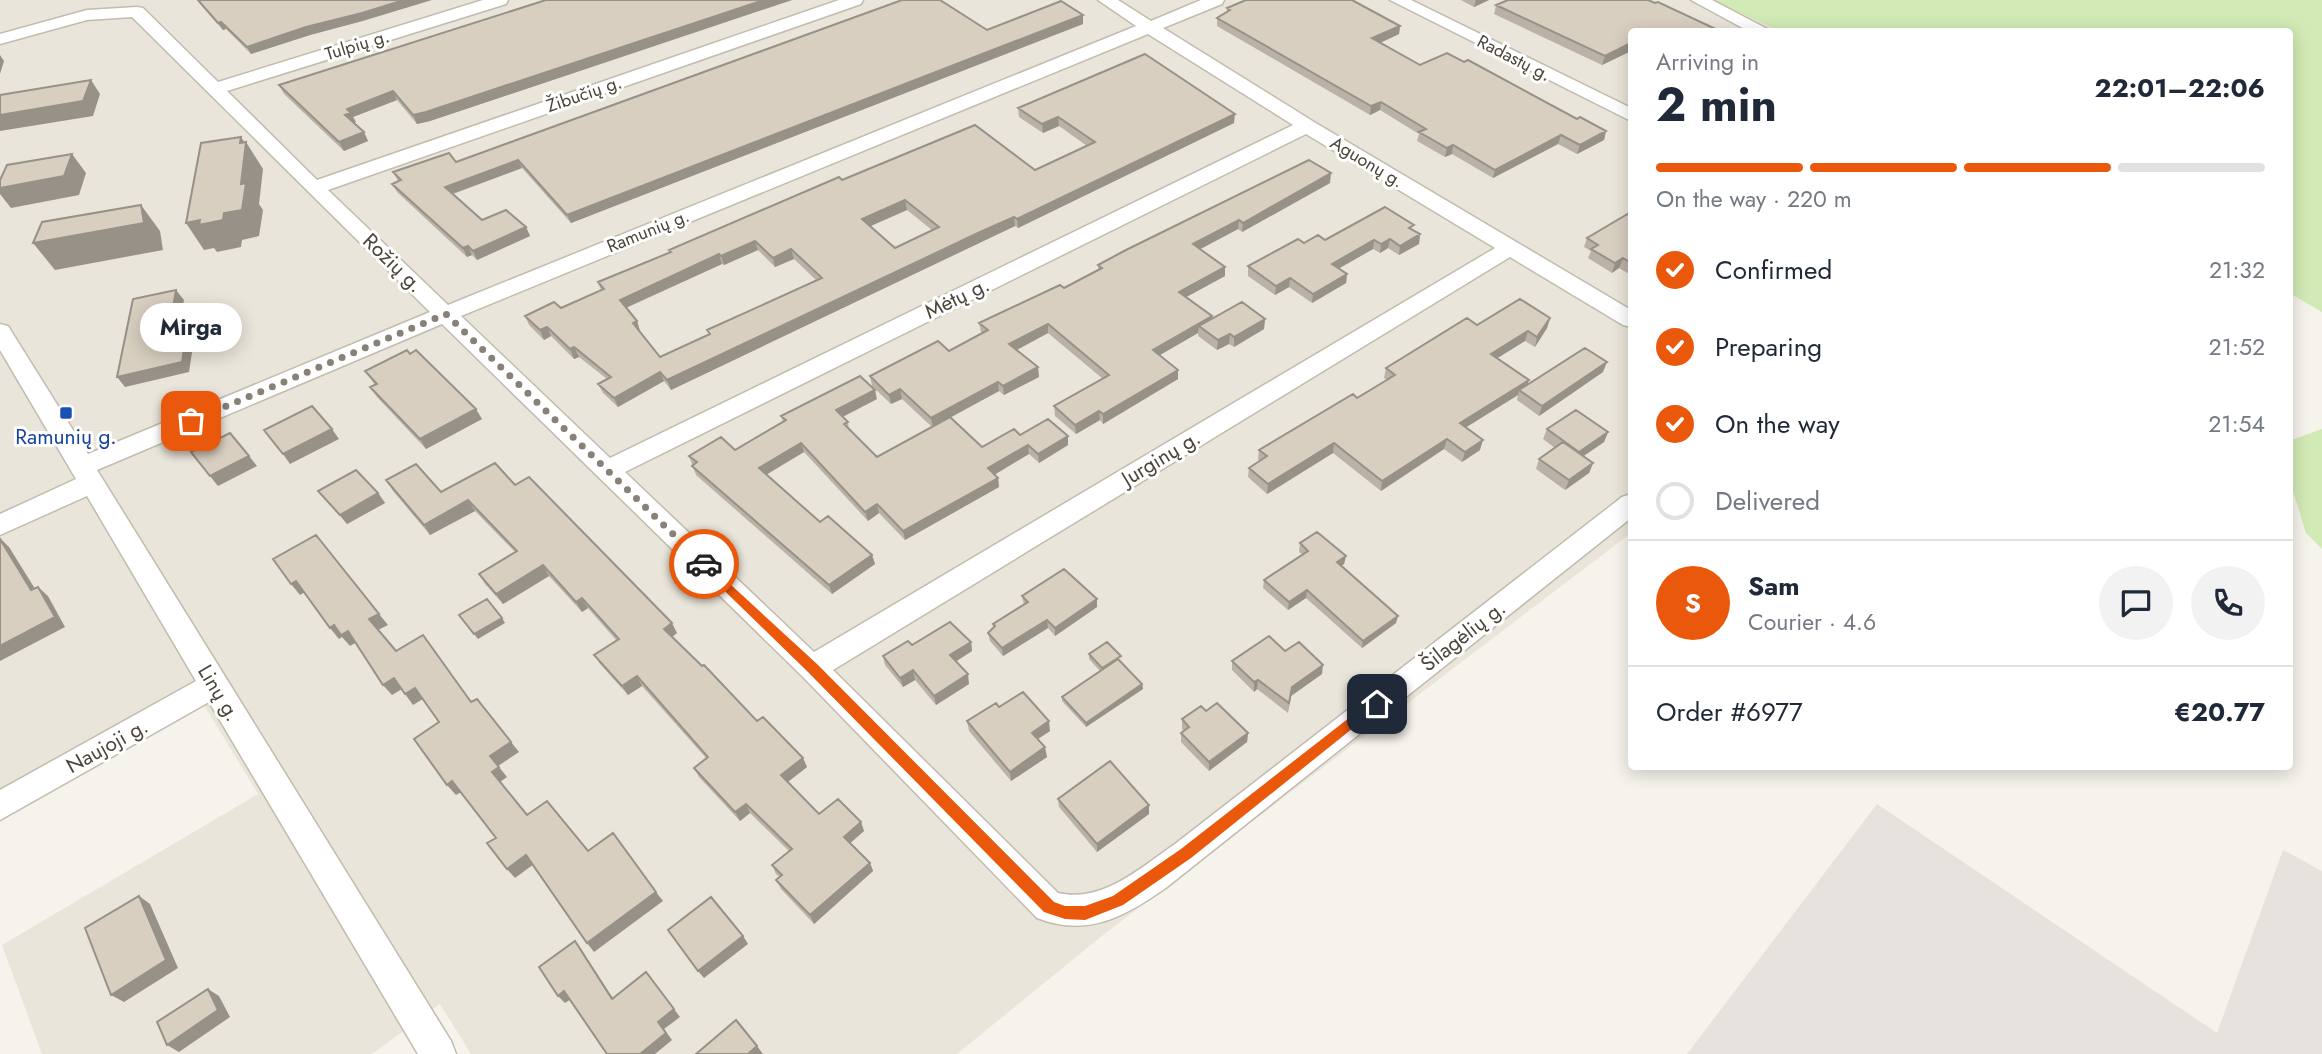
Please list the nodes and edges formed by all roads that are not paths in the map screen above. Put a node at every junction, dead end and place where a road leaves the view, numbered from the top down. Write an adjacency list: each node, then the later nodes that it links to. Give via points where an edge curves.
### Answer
1 (500, 0): 11 (street, Tulpių g.)
2 (855, 0): 14 (street, Žibučių g.)
3 (1106, 0): 8 (street, Aguonų g.)
4 (1216, 0): 8 (street, Ramunių g.)
5 (1398, 0): 12 (street, Radastų g.)
6 (1699, 0): 9 (street)
7 (132, 5): 10 (street, Rožių g.); 11 (street, Rožių g.)
8 (1150, 26): 13 (street, Aguonų g.); 16 (street, Ramunių g.)
9 (1757, 28)
10 (0, 38)
11 (214, 89): 14 (street, Rožių g.)
12 (1628, 114)
13 (1307, 126): 15 (street, Aguonų g.); 19 (street, Mėtų g.)
14 (314, 188): 16 (street, Rožių g.)
15 (1509, 248): 17 (street, Aguonų g.); 23 (street, Jurginų g.)
16 (446, 314): 19 (street, Rožių g.); 20 (street, Ramunių g.)
17 (1628, 318)
18 (0, 331): 20 (street, Linų g.)
19 (607, 470): 23 (street, Rožių g.)
20 (86, 475): 22 (street, Ramunių g.); 24 (street, Linų g.)
21 (1628, 506): 26 (street, Šilagėlių g., via 1186,854 1107,905 1085,913)
22 (0, 525)
23 (812, 668): 26 (street, Rožių g.)
24 (214, 685): 25 (street, Naujoji g.); 27 (street, Linų g.)
25 (0, 806)
26 (1049, 907)
27 (438, 1054)

